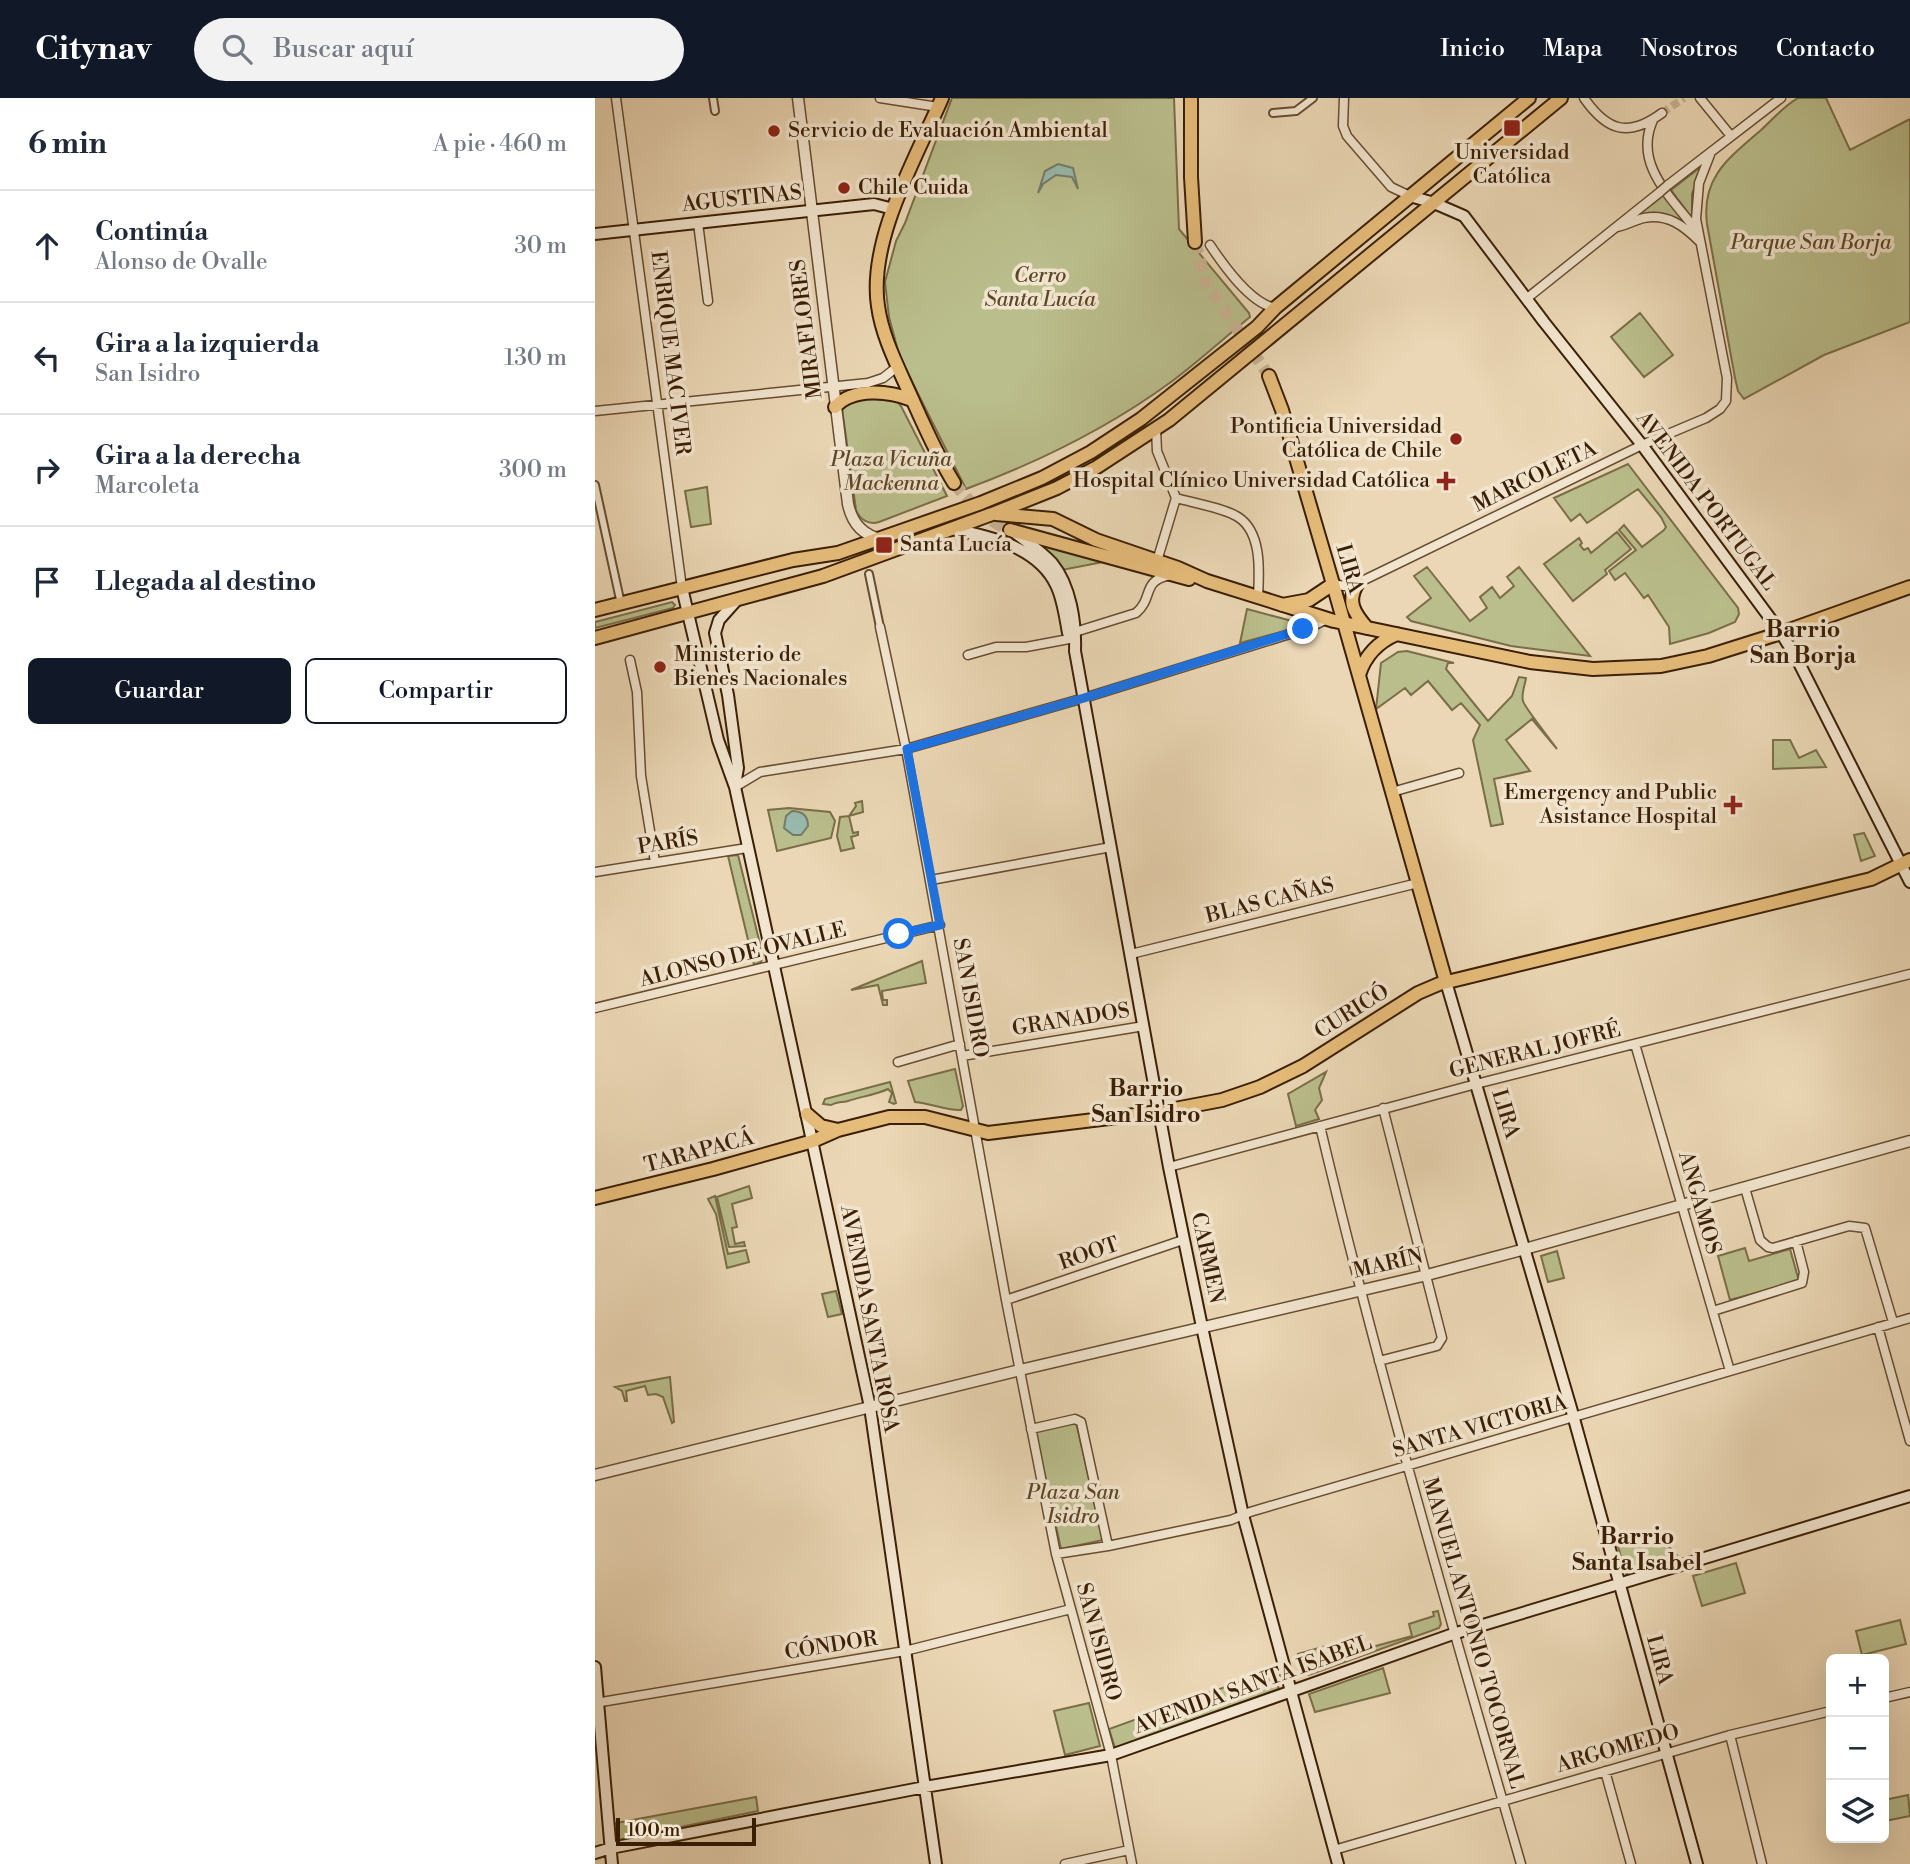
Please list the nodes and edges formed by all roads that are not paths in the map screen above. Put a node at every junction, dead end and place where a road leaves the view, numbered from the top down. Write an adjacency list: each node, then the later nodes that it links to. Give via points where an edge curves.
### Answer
1 (616, 98): 26 (street, ENRIQUE MAC IVER)
2 (713, 98): 14 (street)
3 (798, 98): 23 (street, MIRAFLORES)
4 (880, 98): 13 (street)
5 (1191, 98): 29 (main road)
6 (1313, 98): 15 (street, via 1296,111)
7 (1343, 98): 20 (street, via 1342,123 1347,136 1391,187)
8 (1529, 98): 20 (main road)
9 (1561, 98): 21 (main road)
10 (1584, 98): 17 (street, via 1613,126 1634,128)
11 (1700, 98): 18 (street)
12 (1781, 98): 18 (street)
13 (940, 102): 22 (main road)
14 (715, 111)
15 (1273, 113)
16 (1662, 113): 17 (street)
17 (1653, 120): 28 (street, via 1646,144 1650,168)
18 (1731, 136): 19 (street)
19 (1711, 152): 25 (street, bridge); 28 (street, via 1697,193)
20 (1410, 196): 21 (main road, AVENIDA PORTUGAL); 33 (main road)
21 (1434, 203): 31 (main road, AVENIDA PORTUGAL, via 1464,216); 41 (main road)
22 (893, 209): 23 (main road, AGUSTINAS, via 874,204); 34 (main road, via 876,291 882,326)
23 (812, 211): 24 (main road, AGUSTINAS); 36 (street, MIRAFLORES)
24 (698, 223): 26 (main road, AGUSTINAS); 32 (street)
25 (1614, 228): 28 (street, via 1660,217); 31 (street)
26 (634, 229): 27 (main road, AGUSTINAS); 38 (street, ENRIQUE MAC IVER)
27 (595, 234)
28 (1699, 237): 42 (street, MARCOLETA, via 1728,394 1720,409 1706,418)
29 (1195, 242)
30 (1210, 245): 33 (street, via 1255,299)
31 (1527, 299): 42 (main road, AVENIDA PORTUGAL)
32 (708, 301)
33 (1275, 308): 49 (main road, via 1163,404 1091,453 1012,490)
34 (898, 367): 36 (street, via 876,381); 37 (main road)
35 (1269, 376): 55 (main road, LIRA)
36 (832, 386): 38 (street); 39 (street, MIRAFLORES)
37 (912, 400): 39 (main road, via 887,393 856,395); 43 (main road)
38 (656, 404): 40 (street); 57 (street, ENRIQUE MAC IVER)
39 (835, 407): 49 (street, MIRAFLORES, via 850,512 862,532)
40 (595, 411)
41 (1156, 429): 45 (street, via 1157,451); 46 (main road, via 1077,478)
42 (1642, 445): 54 (street, MARCOLETA); 68 (main road, AVENIDA PORTUGAL)
43 (954, 483)
44 (595, 485): 60 (street)
45 (1176, 498): 50 (street); 58 (street, via 1229,513 1247,524 1258,558)
46 (992, 514): 47 (main road); 50 (main road, via 1053,519)
47 (952, 529): 59 (main road, via 823,576); 69 (main road, CARMEN, via 999,541 1041,565 1058,588)
48 (1011, 530): 52 (main road); 69 (main road, CARMEN, via 1058,571 1068,593)
49 (881, 539): 57 (main road)
50 (1157, 561): 53 (main road)
51 (869, 574): 66 (street, SAN ISIDRO)
52 (1172, 575): 53 (main road); 69 (street, via 1151,584 1136,613)
53 (1207, 581): 58 (main road)
54 (1358, 583): 55 (street, MARCOLETA); 67 (main road, via 1352,606)
55 (1333, 584): 61 (main road, via 1309,600); 65 (main road, LIRA)
56 (1910, 587): 68 (main road)
57 (682, 588): 60 (main road); 63 (main road, ENRIQUE MAC IVER)
58 (1258, 598): 61 (main road)
59 (736, 601): 63 (main road); 78 (main road, AVENIDA SANTA ROSA, via 719,620 715,633 729,695)
60 (621, 604): 62 (main road)
61 (1279, 605): 64 (main road)
62 (595, 610)
63 (688, 613): 71 (main road); 78 (main road, AVENIDA SANTA ROSA)
64 (1327, 619): 65 (main road); 75 (street)
65 (1344, 623): 67 (main road); 74 (main road, LIRA)
66 (880, 627): 76 (street, SAN ISIDRO)
67 (1367, 628): 70 (main road)
68 (1781, 633): 70 (main road, via 1708,656 1617,670 1539,663); 83 (main road, AVENIDA PORTUGAL)
69 (1072, 635): 72 (street); 75 (main road, CARMEN)
70 (1397, 635): 74 (main road, via 1370,653)
71 (595, 638)
72 (968, 655)
73 (630, 660): 82 (street)
74 (1359, 676): 79 (main road, LIRA)
75 (1084, 698): 76 (street); 80 (main road, CARMEN)
76 (907, 749): 78 (street, via 760,772); 85 (street, SAN ISIDRO)
77 (1459, 773): 79 (street)
78 (735, 787): 81 (main road, AVENIDA SANTA ROSA)
79 (1392, 792): 87 (main road, LIRA)
80 (1111, 847): 85 (street); 89 (main road, CARMEN)
81 (747, 848): 82 (street, PARÍS); 90 (main road, AVENIDA SANTA ROSA)
82 (655, 862): 84 (street, PARÍS)
83 (1906, 862): 86 (main road, AVENIDA PORTUGAL); 92 (main road, CURICÓ, via 1867,880)
84 (595, 872)
85 (931, 880): 88 (street, SAN ISIDRO)
86 (1910, 882)
87 (1417, 883): 89 (street, BLAS CAÑAS); 92 (main road, LIRA)
88 (940, 925): 90 (street, ALONSO DE OVALLE); 95 (street, SAN ISIDRO)
89 (1131, 954): 94 (main road, CARMEN)
90 (773, 966): 93 (street, ALONSO DE OVALLE); 102 (main road, AVENIDA SANTA ROSA)
91 (1910, 974): 96 (street, GENERAL JOFRÉ)
92 (1446, 982): 99 (main road, LIRA); 101 (main road, CURICÓ, via 1418,993 1277,1079 1222,1100)
93 (595, 1008)
94 (1144, 1026): 97 (street, GRANADOS); 101 (main road, CARMEN)
95 (960, 1044): 97 (street, SAN ISIDRO); 98 (street)
96 (1635, 1044): 99 (street, GENERAL JOFRÉ); 113 (street, ANGAMOS)
97 (962, 1056): 103 (street, SAN ISIDRO)
98 (898, 1062)
99 (1476, 1084): 100 (street, GENERAL JOFRÉ); 116 (main road, LIRA)
100 (1384, 1108): 104 (street, GENERAL JOFRÉ); 117 (street)
101 (1159, 1112): 107 (main road, CURICÓ); 110 (main road, CARMEN)
102 (807, 1114): 106 (main road, via 821,1126); 108 (main road, AVENIDA SANTA ROSA)
103 (972, 1115): 105 (main road); 107 (street, SAN ISIDRO)
104 (1320, 1126): 110 (street, GENERAL JOFRÉ); 118 (street, MANUEL ANTONIO TOCORNAL)
105 (959, 1127): 106 (main road, CURICÓ, via 901,1115); 107 (main road, CURICÓ)
106 (838, 1130): 108 (main road, CURICÓ)
107 (975, 1131): 119 (street, SAN ISIDRO)
108 (813, 1141): 112 (main road, TARAPACÁ); 128 (main road, AVENIDA SANTA ROSA)
109 (1910, 1141): 111 (street, MARÍN)
110 (1169, 1167): 114 (main road, CARMEN)
111 (1745, 1188): 113 (street, MARÍN); 115 (street, via 1763,1245 1773,1248)
112 (595, 1198)
113 (1682, 1205): 116 (street, MARÍN); 120 (street, ANGAMOS)
114 (1183, 1240): 119 (street, ROOT); 123 (main road, CARMEN)
115 (1796, 1241): 120 (street, via 1804,1272 1802,1283); 122 (street, via 1849,1226 1865,1228)
116 (1525, 1250): 117 (street, MARÍN); 129 (main road, LIRA)
117 (1427, 1275): 118 (street, MARÍN); 125 (street, via 1440,1343)
118 (1360, 1290): 123 (street, MARÍN); 125 (street, MANUEL ANTONIO TOCORNAL)
119 (1006, 1300): 126 (street, SAN ISIDRO)
120 (1713, 1311): 127 (street, ANGAMOS)
121 (1910, 1318): 122 (street, SANTA VICTORIA)
122 (1893, 1322): 124 (street, SANTA VICTORIA)
123 (1202, 1327): 126 (street, MARÍN); 135 (main road, CARMEN)
124 (1878, 1327): 127 (street, SANTA VICTORIA); 131 (street)
125 (1379, 1361): 132 (street, MANUEL ANTONIO TOCORNAL)
126 (1020, 1370): 128 (street, MARÍN); 130 (street, SAN ISIDRO)
127 (1730, 1371): 129 (street, SANTA VICTORIA)
128 (870, 1407): 133 (street, MARÍN); 141 (main road, AVENIDA SANTA ROSA)
129 (1573, 1418): 132 (street, SANTA VICTORIA); 138 (main road, LIRA)
130 (1031, 1429): 136 (street, via 1075,1419 1081,1422); 137 (street, SAN ISIDRO)
131 (1910, 1441)
132 (1408, 1466): 135 (street, SANTA VICTORIA); 140 (street, MANUEL ANTONIO TOCORNAL)
133 (595, 1475)
134 (1910, 1496): 138 (main road, AVENIDA SANTA ISABEL)
135 (1243, 1515): 136 (street, SANTA VICTORIA); 143 (main road, CARMEN)
136 (1108, 1546): 137 (street, SANTA VICTORIA)
137 (1056, 1554): 139 (street, SAN ISIDRO)
138 (1619, 1585): 140 (main road, AVENIDA SANTA ISABEL); 149 (main road, LIRA)
139 (1070, 1609): 141 (street, CÓNDOR); 150 (street, SAN ISIDRO)
140 (1453, 1634): 143 (main road, AVENIDA SANTA ISABEL); 153 (street, MANUEL ANTONIO TOCORNAL)
141 (905, 1651): 146 (street, CÓNDOR); 152 (main road, AVENIDA SANTA ROSA)
142 (595, 1667): 146 (main road)
143 (1293, 1692): 150 (main road, AVENIDA SANTA ISABEL); 156 (main road, CARMEN)
144 (1910, 1692): 145 (street)
145 (1889, 1697)
146 (596, 1703): 154 (main road)
147 (1826, 1712): 148 (street, ARGOMEDO)
148 (1730, 1735): 149 (street, ARGOMEDO); 166 (street)
149 (1665, 1754): 151 (street, ARGOMEDO); 165 (main road, LIRA)
150 (1111, 1755): 152 (main road, AVENIDA SANTA ISABEL); 155 (street, SAN ISIDRO)
151 (1605, 1771): 153 (street, ARGOMEDO); 164 (street)
152 (925, 1787): 154 (main road, AVENIDA SANTA ISABEL); 159 (main road, AVENIDA SANTA ROSA)
153 (1502, 1801): 156 (street, ARGOMEDO); 163 (street, MANUEL ANTONIO TOCORNAL)
154 (611, 1848): 157 (main road, AVENIDA SANTA ISABEL); 158 (main road)
155 (1129, 1850): 160 (street); 161 (street, SAN ISIDRO)
156 (1334, 1850): 162 (main road, CARMEN)
157 (595, 1853)
158 (613, 1864)
159 (936, 1864)
160 (1065, 1864)
161 (1132, 1864)
162 (1338, 1864)
163 (1521, 1864)
164 (1632, 1864)
165 (1697, 1864)
166 (1762, 1864)

